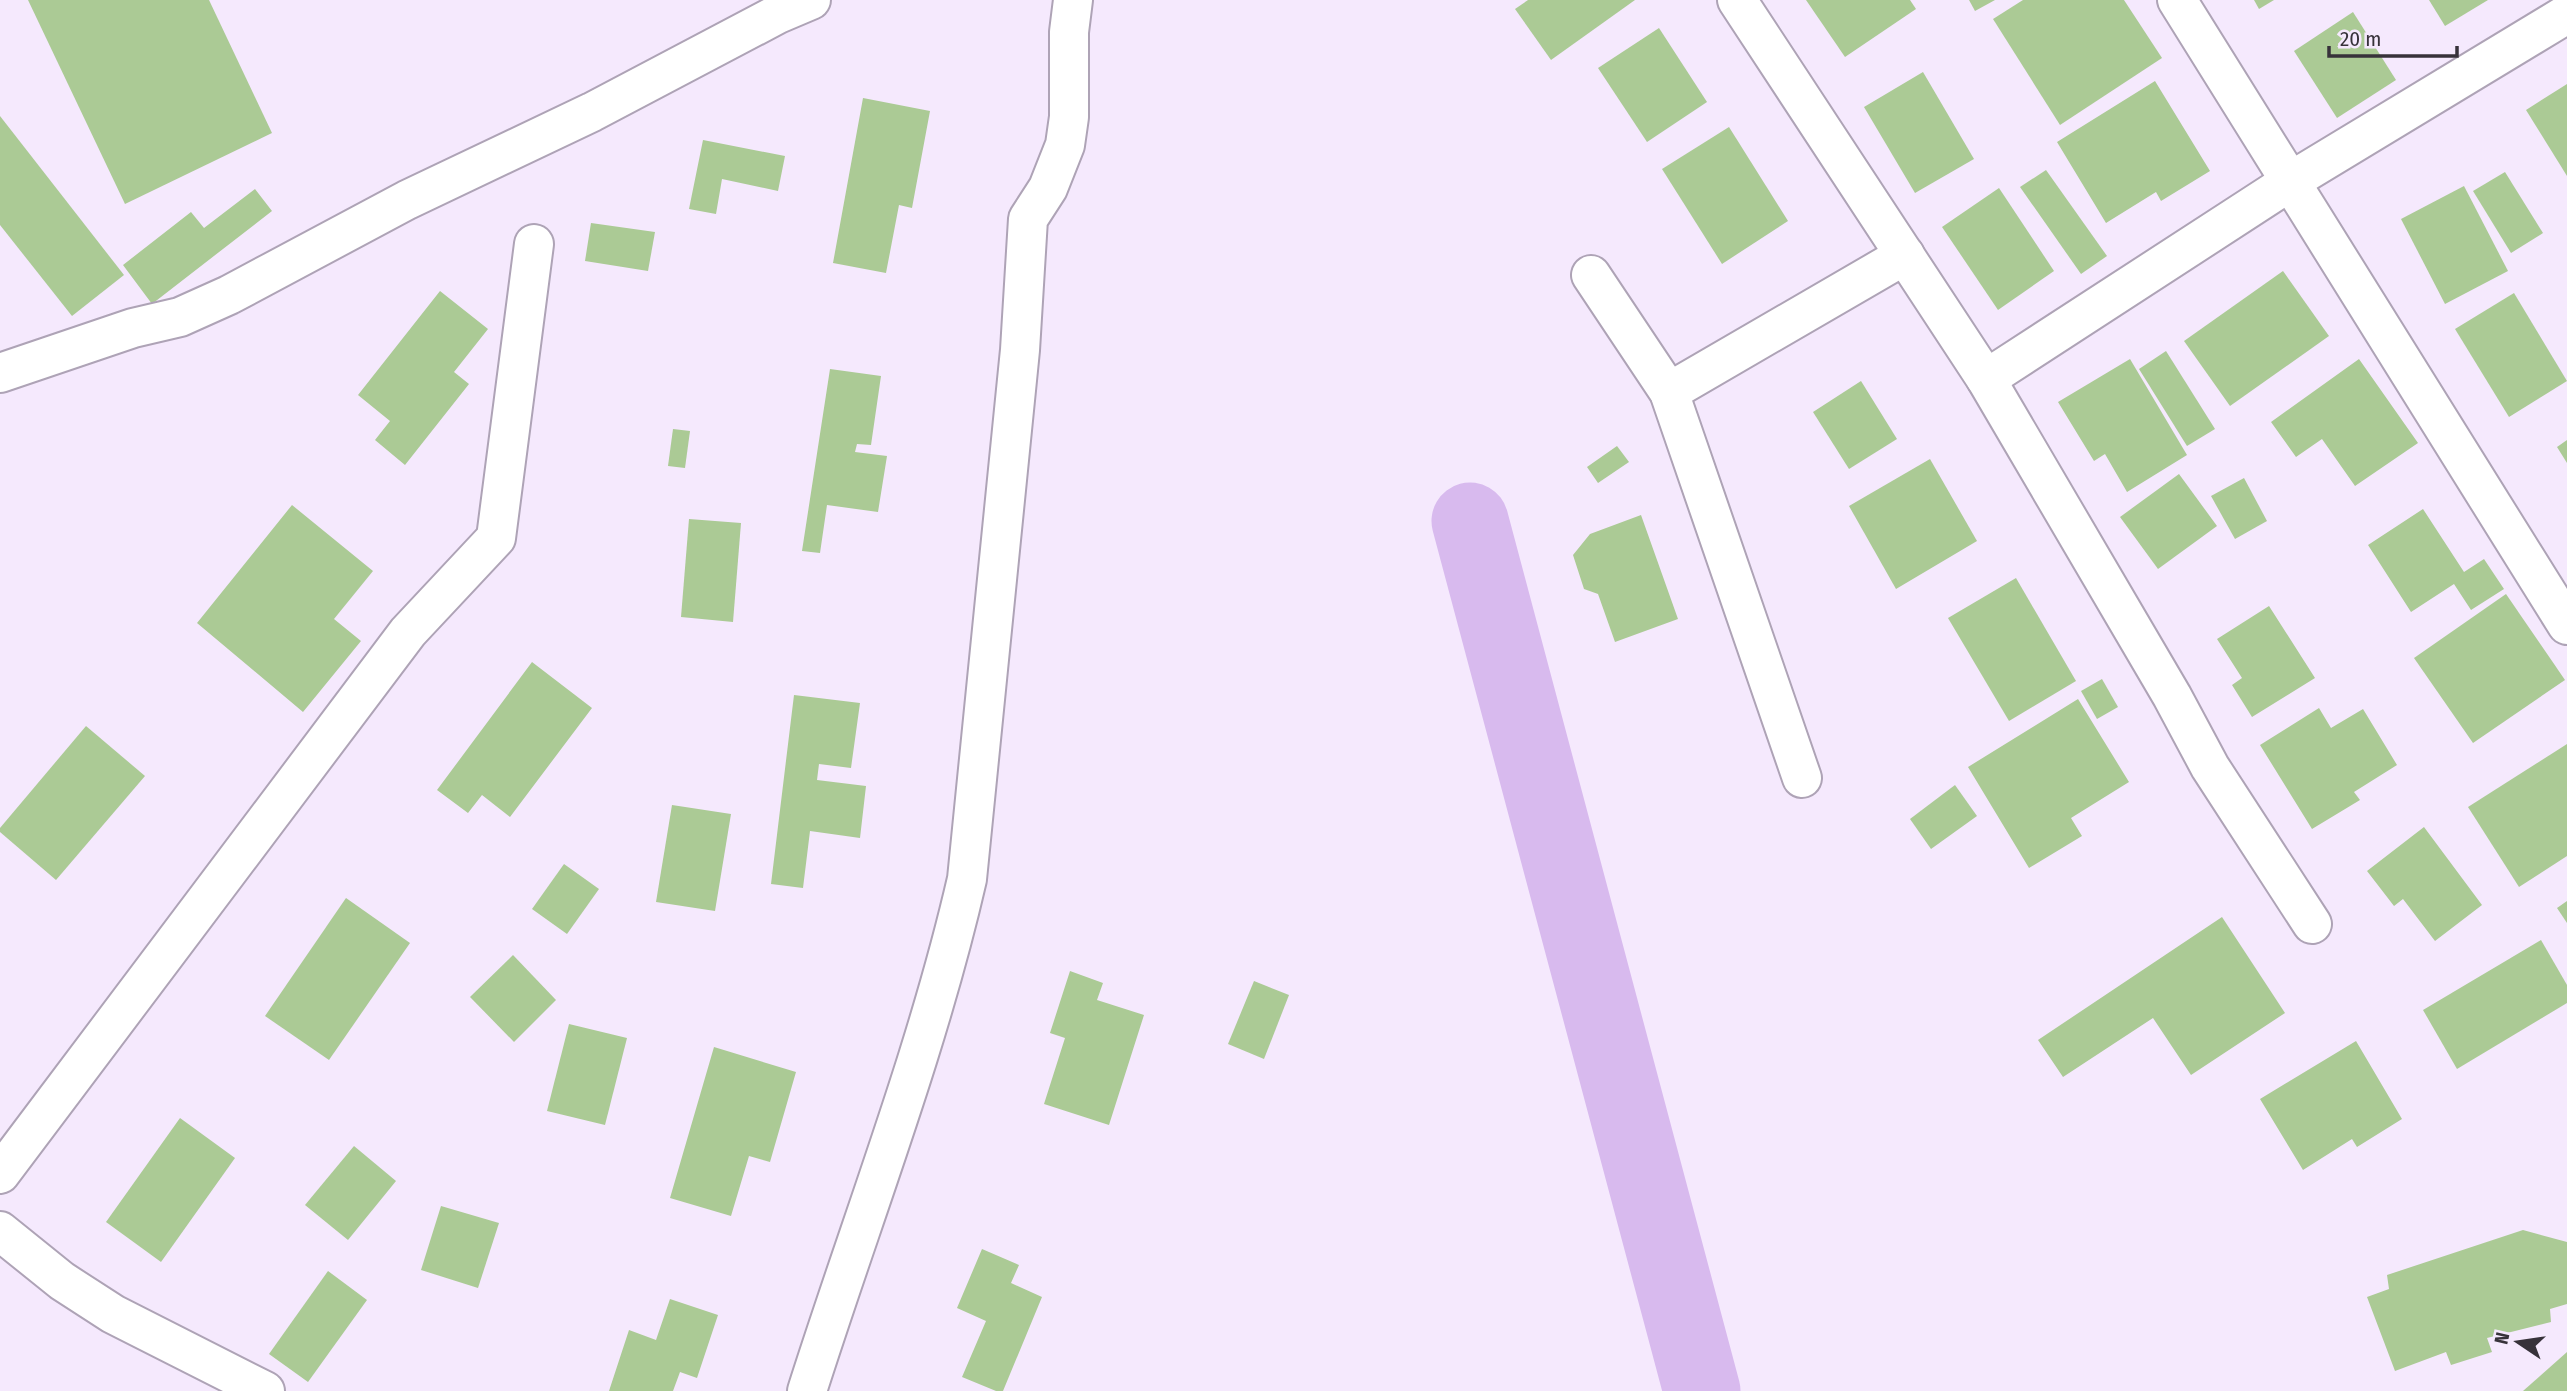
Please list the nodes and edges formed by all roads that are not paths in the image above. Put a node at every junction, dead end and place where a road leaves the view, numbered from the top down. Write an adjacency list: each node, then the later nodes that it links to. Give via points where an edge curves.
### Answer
1 (811, 0): 10 (street, via 407,200 229,295 180,317)
2 (1073, 0): 19 (street, via 1065,145 1048,188 1028,219 1020,350 967,879 904,1100)
3 (1737, 0): 8 (street)
4 (2177, 0): 6 (street)
5 (2567, 15): 6 (street)
6 (2291, 181): 11 (street); 13 (street)
7 (534, 244): 16 (street, via 496,538 408,632)
8 (1905, 255): 11 (street); 12 (street)
9 (1591, 275): 12 (street)
10 (0, 373)
11 (1986, 379): 15 (street, via 2210,767)
12 (1670, 392): 14 (street)
13 (2567, 625)
14 (1802, 778)
15 (2312, 924)
16 (0, 1174)
17 (0, 1231): 18 (street, via 62,1281 113,1314)
18 (265, 1391)
19 (807, 1391)

